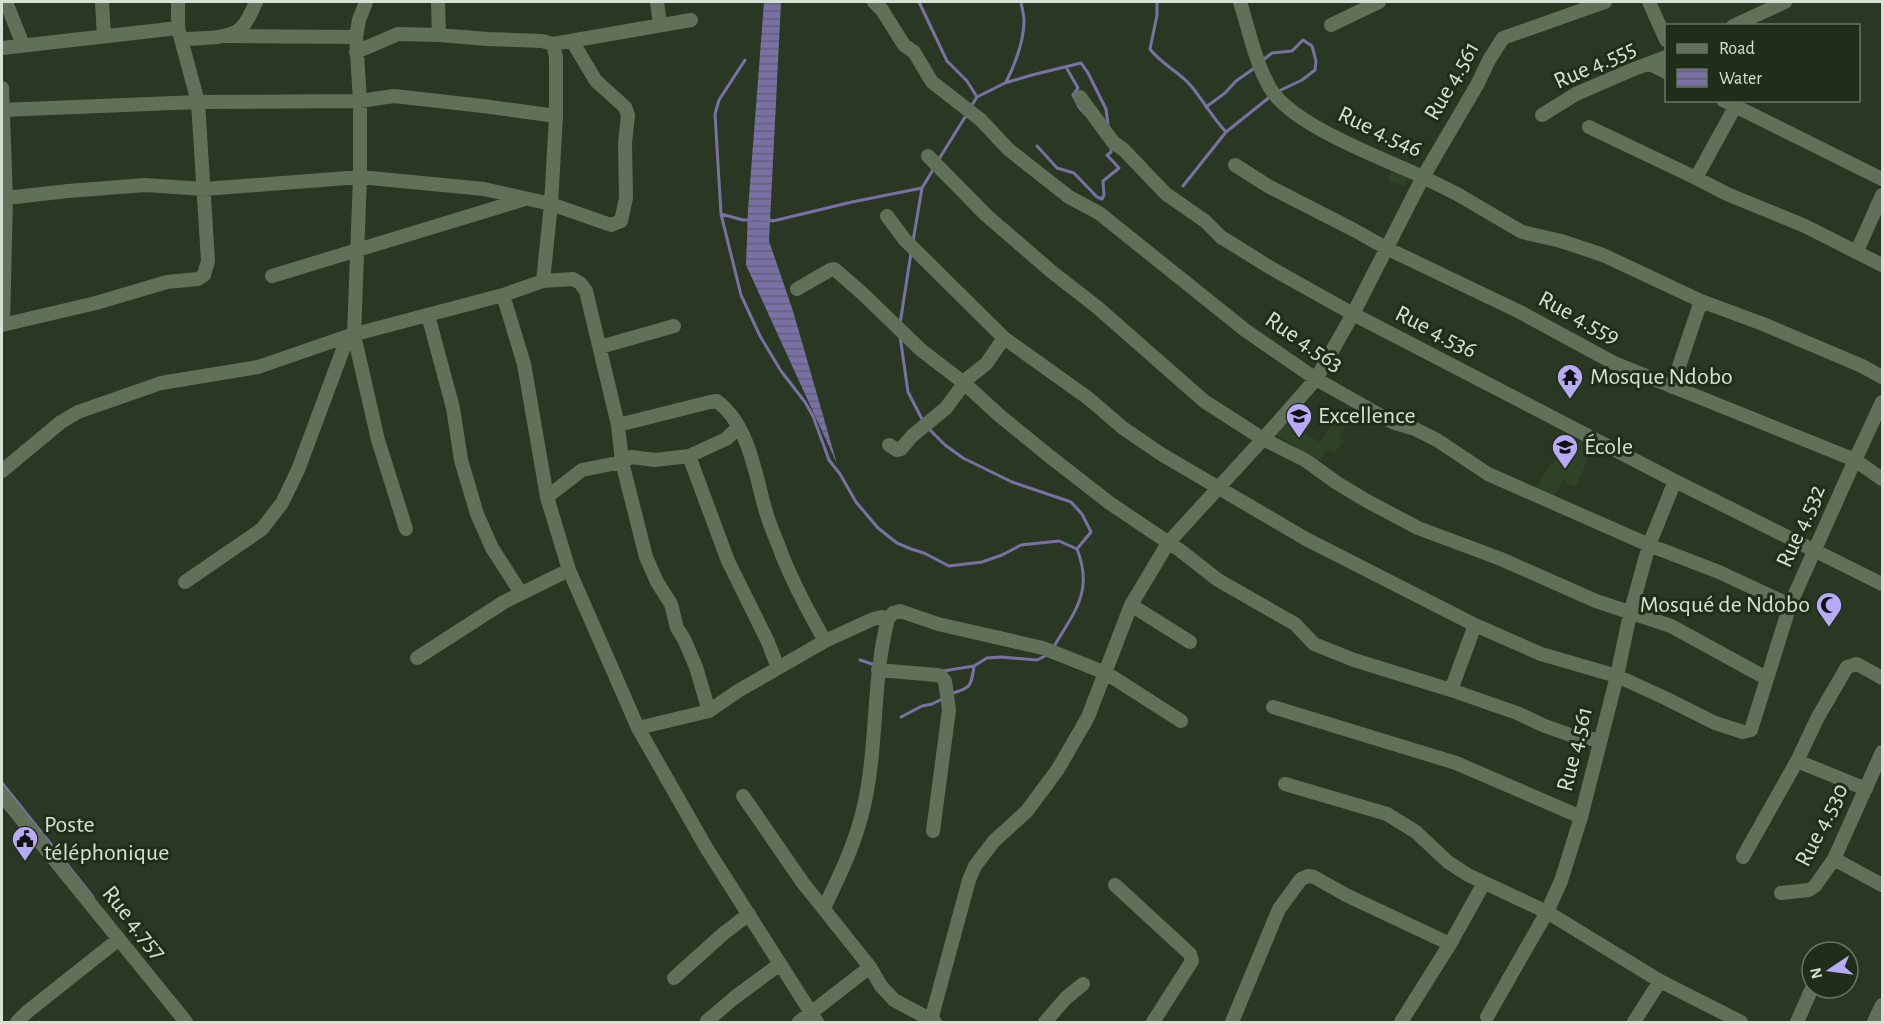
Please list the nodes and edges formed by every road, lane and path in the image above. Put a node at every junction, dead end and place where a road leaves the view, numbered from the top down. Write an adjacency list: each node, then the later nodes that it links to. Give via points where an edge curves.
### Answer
1 (6, 2): 26 (street)
2 (102, 2): 20 (street)
3 (178, 2): 18 (street)
4 (256, 2): 21 (street, via 243,27)
5 (366, 2): 24 (street)
6 (438, 2): 19 (street)
7 (657, 2): 16 (street)
8 (874, 2): 69 (street, Rue 4.563, via 904,45 914,52 932,82 981,120 1008,149 1069,197 1099,213 1245,330)
9 (1240, 2): 43 (street, Rue 4.546, via 1255,53 1281,103 1316,127)
10 (1379, 2): 17 (street)
11 (1605, 2): 43 (street, Rue 4.561, via 1503,38)
12 (1649, 2): 22 (street)
13 (1785, 2): 15 (street)
14 (691, 20): 16 (street)
15 (1737, 24)
16 (660, 25): 23 (street)
17 (1331, 25)
18 (180, 33): 20 (street); 21 (street); 34 (street)
19 (439, 35): 24 (street, via 398,34); 25 (street, via 542,40)
20 (104, 36): 26 (street)
21 (226, 36): 24 (street)
22 (1665, 38)
23 (572, 41): 25 (street); 50 (street, via 596,81 625,107 628,115 626,198 621,221 610,225)
24 (356, 44): 33 (street)
25 (553, 44): 38 (street)
26 (23, 45): 27 (street)
27 (2, 48)
28 (1665, 57): 29 (street, Rue 4.555)
29 (1650, 64): 30 (street); 37 (street, Rue 4.555, via 1576,94)
30 (1665, 72)
31 (2, 88): 36 (street)
32 (1080, 97): 61 (street, Rue 4.536, via 1113,142 1179,205 1205,221 1221,237)
33 (360, 101): 34 (street); 38 (street, via 394,96); 42 (street)
34 (198, 102): 36 (street); 46 (street)
35 (1729, 104): 44 (street); 45 (street)
36 (2, 110): 48 (street)
37 (1542, 115)
38 (556, 116): 50 (street)
39 (1589, 127): 44 (street)
40 (928, 156): 75 (street, via 986,215 1204,401)
41 (1235, 165): 52 (street, Rue 4.559)
42 (360, 177): 46 (street); 49 (street, via 484,189); 53 (street)
43 (1423, 177): 52 (street, Rue 4.546); 60 (street, via 1522,232 1603,255)
44 (1696, 178): 54 (street)
45 (1882, 178)
46 (204, 189): 48 (street, via 145,185); 63 (street, via 208,261 204,275)
47 (1882, 195): 54 (street)
48 (4, 197): 63 (street)
49 (525, 200): 50 (street); 53 (street)
50 (551, 204): 57 (street)
51 (888, 216): 66 (street, via 905,240)
52 (1386, 248): 61 (street, Rue 4.546); 71 (street, Rue 4.559, via 1520,312 1614,363)
53 (358, 250): 56 (street); 65 (street)
54 (1857, 251): 55 (street)
55 (1882, 265)
56 (272, 276)
57 (543, 281): 59 (street); 67 (street, via 573,279 580,283 586,291)
58 (797, 289): 70 (street, via 834,269 921,350)
59 (503, 295): 62 (street); 84 (street, via 524,364)
60 (1701, 301): 68 (street, via 1790,335); 71 (street)
61 (1353, 314): 69 (street, Rue 4.546); 82 (street, Rue 4.536)
62 (428, 315): 65 (street); 92 (street, via 477,514 492,548)
63 (2, 325)
64 (674, 327): 67 (street)
65 (351, 335): 80 (street, via 258,367 161,383 78,412); 85 (street); 90 (street, via 282,503 262,529)
66 (1004, 338): 70 (street, via 986,364); 83 (street, via 1123,428)
67 (600, 347): 73 (street)
68 (1882, 377)
69 (1316, 379): 75 (street, Rue 4.546); 87 (street, Rue 4.563, via 1392,422 1437,440 1488,474)
70 (964, 383): 76 (street, via 946,408 901,449); 86 (street, via 1053,459)
71 (1672, 387): 78 (street, Rue 4.559)
72 (1882, 402): 78 (street, Rue 4.532)
73 (618, 426): 74 (street, via 717,401); 79 (street)
74 (739, 427): 77 (street, via 726,439); 98 (street, via 783,558)
75 (1263, 439): 83 (street, Rue 4.546); 95 (street, via 1418,528)
76 (889, 445)
77 (689, 456): 79 (street, via 655,460 631,457); 101 (street, via 728,561)
78 (1855, 460): 81 (street); 88 (street, Rue 4.532)
79 (622, 462): 84 (street, via 582,470); 109 (street, via 646,556 671,604)
80 (2, 471)
81 (1882, 479)
82 (1675, 481): 87 (street, Rue 4.561); 88 (street, Rue 4.536)
83 (1219, 487): 86 (street, Rue 4.546); 97 (street, via 1306,538)
84 (548, 497): 89 (street)
85 (406, 529)
86 (1168, 543): 93 (street, Rue 4.546); 107 (street, via 1218,580 1295,624 1314,644)
87 (1649, 545): 94 (street, Rue 4.563); 95 (street, Rue 4.561)
88 (1814, 551): 91 (street, Rue 4.536); 94 (street, Rue 4.532)
89 (569, 570): 92 (street); 111 (street)
90 (185, 582)
91 (1882, 584)
92 (521, 593): 100 (street)
93 (1131, 605): 99 (street); 103 (street, Rue 4.546)
94 (1790, 605): 105 (street, Rue 4.532)
95 (1630, 614): 104 (street, Rue 4.561); 105 (street, via 1671,626)
96 (888, 619): 98 (street, via 873,619); 102 (street); 103 (street, via 900,611 938,624 1043,648)
97 (1475, 625): 104 (street, via 1541,654); 107 (street)
98 (825, 641): 101 (street)
99 (1191, 642)
100 (417, 658)
101 (778, 668): 109 (street)
102 (878, 670): 120 (street, via 937,675 945,681 949,710); 127 (street, via 864,805 850,855)
103 (1106, 674): 110 (street); 143 (street, Rue 4.546, via 1088,717 1058,769 1028,811 994,841 975,866)
104 (1617, 676): 105 (street, Rue 4.532, via 1715,723 1743,732 1751,730); 112 (street, Rue 4.561)
105 (1766, 678)
106 (1882, 678): 114 (street, via 1857,664 1847,667)
107 (1451, 690): 112 (street, via 1576,737)
108 (1273, 706): 119 (street, Rue 4.561, via 1456,763)
109 (709, 711): 111 (street)
110 (1181, 722)
111 (638, 728): 129 (street)
112 (1600, 740): 119 (street, Rue 4.561)
113 (1882, 752): 116 (street, Rue 4.530)
114 (1797, 760): 116 (street); 121 (street)
115 (1285, 784): 123 (street, via 1387,814 1416,832 1448,862)
116 (1866, 789): 122 (street, Rue 4.530)
117 (2, 795): 130 (street, Rue 4.757)
118 (743, 796): 127 (street)
119 (1581, 817): 128 (street)
120 (933, 831)
121 (1743, 857)
122 (1834, 859): 125 (street); 126 (street, Rue 4.530, via 1809,890)
123 (1484, 883): 128 (street); 131 (street)
124 (1115, 885): 148 (street, via 1190,954 1192,961)
125 (1882, 885)
126 (1781, 893)
127 (824, 908): 133 (street)
128 (1547, 912): 135 (street); 139 (street)
129 (749, 914): 132 (street); 134 (street)
130 (119, 939): 144 (street); 145 (street, Rue 4.757)
131 (1450, 944): 149 (street, via 1308,876 1301,879 1279,909); 150 (street)
132 (780, 964): 140 (street); 142 (street)
133 (870, 967): 140 (street); 143 (street, via 894,1000)
134 (674, 978)
135 (1660, 981): 141 (street); 151 (street)
136 (1083, 984): 147 (street)
137 (1807, 1000): 153 (street)
138 (1882, 1005): 154 (street)
139 (1487, 1017)
140 (814, 1018): 146 (street)
141 (1722, 1019): 152 (street)
142 (707, 1021)
143 (933, 1021)
144 (17, 1023)
145 (186, 1023)
146 (799, 1023)
147 (1045, 1023)
148 (1153, 1023)
149 (1232, 1023)
150 (1401, 1023)
151 (1634, 1023)
152 (1741, 1023)
153 (1797, 1023)
154 (1874, 1023)

